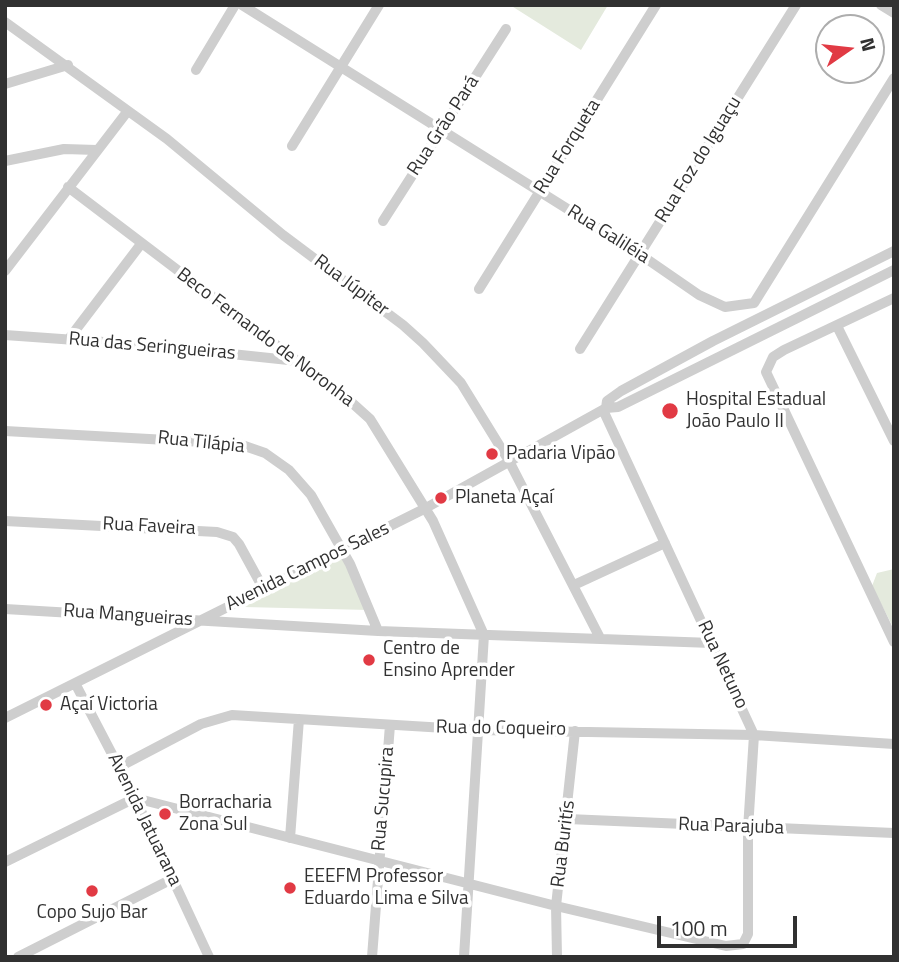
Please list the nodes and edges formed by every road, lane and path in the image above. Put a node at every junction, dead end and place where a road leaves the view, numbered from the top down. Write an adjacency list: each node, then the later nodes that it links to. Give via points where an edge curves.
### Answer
1 (235, 5): 12 (street)
2 (242, 5): 11 (street, Rua Galiléia)
3 (379, 5): 11 (street)
4 (656, 5): 21 (street, Rua Forqueta)
5 (796, 5): 25 (street, Rua Foz do Iguaçu)
6 (881, 5): 7 (street)
7 (894, 13)
8 (5, 22): 10 (street, Rua Júpiter)
9 (506, 29): 16 (street, Rua Grão Pará)
10 (68, 65): 14 (street); 15 (street, Rua Júpiter)
11 (338, 68): 16 (street, Rua Galiléia); 17 (street)
12 (196, 70)
13 (894, 78): 25 (street, Rua Galiléia, via 754,303 733,308 716,303)
14 (5, 84)
15 (127, 112): 18 (street); 40 (street, Rua Júpiter, via 403,325 461,383)
16 (441, 131): 21 (street, Rua Galiléia); 22 (street, Rua Grão Pará)
17 (292, 146)
18 (97, 150): 19 (street, via 64,149); 20 (street)
19 (5, 161)
20 (68, 187): 23 (street, Beco Fernando de Noronha); 27 (street)
21 (539, 192): 25 (street, Rua Galiléia); 28 (street, Rua Forqueta)
22 (383, 221)
23 (141, 244): 33 (street); 36 (street, Beco Fernando de Noronha)
24 (894, 251): 31 (street, Avenida Campos Sales)
25 (641, 255): 35 (street, Rua Foz do Iguaçu)
26 (894, 270): 34 (street, Avenida Campos Sales)
27 (5, 271)
28 (479, 289)
29 (894, 298): 30 (street)
30 (836, 326): 39 (street); 52 (street, via 773,357 767,377)
31 (737, 328): 34 (street); 37 (street, Avenida Campos Sales, via 621,391 607,401)
32 (5, 335): 33 (street, Rua das Seringueiras)
33 (68, 340): 36 (street, Rua das Seringueiras)
34 (744, 342): 37 (street, Avenida Campos Sales, via 618,407)
35 (580, 349)
36 (299, 361): 41 (street, Beco Fernando de Noronha, via 370,419)
37 (605, 409): 40 (street, Avenida Campos Sales); 43 (street, Rua Netuno)
38 (5, 431): 44 (street, Rua Tilápia, via 239,444 265,453 289,470 311,495)
39 (893, 436)
40 (509, 461): 41 (street, Avenida Campos Sales); 45 (street, Rua Júpiter)
41 (424, 509): 44 (street, Avenida Campos Sales); 50 (street, Beco Fernando de Noronha)
42 (5, 521): 46 (street, Rua Faveira, via 218,532 239,544)
43 (665, 543): 45 (street); 53 (street, Rua Netuno)
44 (343, 550): 46 (street, Avenida Campos Sales); 49 (street, Rua Tilápia)
45 (574, 586): 51 (street, Rua Júpiter)
46 (263, 588): 48 (street, Avenida Campos Sales)
47 (5, 609): 48 (street, Rua Mangueiras)
48 (199, 621): 49 (street, Rua Mangueiras); 54 (street, Avenida Campos Sales)
49 (378, 631): 50 (street, Rua Mangueiras)
50 (484, 635): 51 (street, Rua Mangueiras); 58 (street, Beco Fernando de Noronha)
51 (599, 636): 53 (street, Rua Mangueiras)
52 (894, 642)
53 (712, 643): 60 (street, Rua Netuno)
54 (76, 685): 55 (street, Avenida Campos Sales); 62 (street, Avenida Jatuarana)
55 (5, 718)
56 (299, 719): 57 (street, Rua do Coqueiro); 62 (street, Rua do Coqueiro, via 254,715 214,719); 67 (street)
57 (390, 725): 58 (street, Rua do Coqueiro); 68 (street, Rua Sucupira)
58 (478, 730): 59 (street, Rua do Coqueiro); 71 (street, Beco Fernando de Noronha)
59 (575, 731): 60 (street, Rua do Coqueiro); 64 (street, Rua Buritís)
60 (754, 734): 61 (street, Rua do Coqueiro); 65 (street, Rua Netuno)
61 (894, 744)
62 (119, 767): 63 (street, Avenida Jatuarana)
63 (135, 798): 67 (street); 69 (street); 70 (street, Avenida Jatuarana)
64 (568, 819): 65 (street, Rua Parajuba); 72 (street, Rua Buritís)
65 (748, 829): 66 (street, Rua Parajuba); 72 (street, Rua Netuno, via 746,940 739,945 726,946)
66 (894, 833)
67 (290, 838): 68 (street)
68 (378, 861): 71 (street); 75 (street, Rua Sucupira)
69 (5, 862)
70 (172, 879): 73 (street); 74 (street, Avenida Jatuarana)
71 (468, 884): 72 (street); 76 (street, Beco Fernando de Noronha)
72 (556, 906): 77 (street, Rua Buritís)
73 (18, 957)
74 (209, 957)
75 (372, 957)
76 (464, 957)
77 (557, 957)

